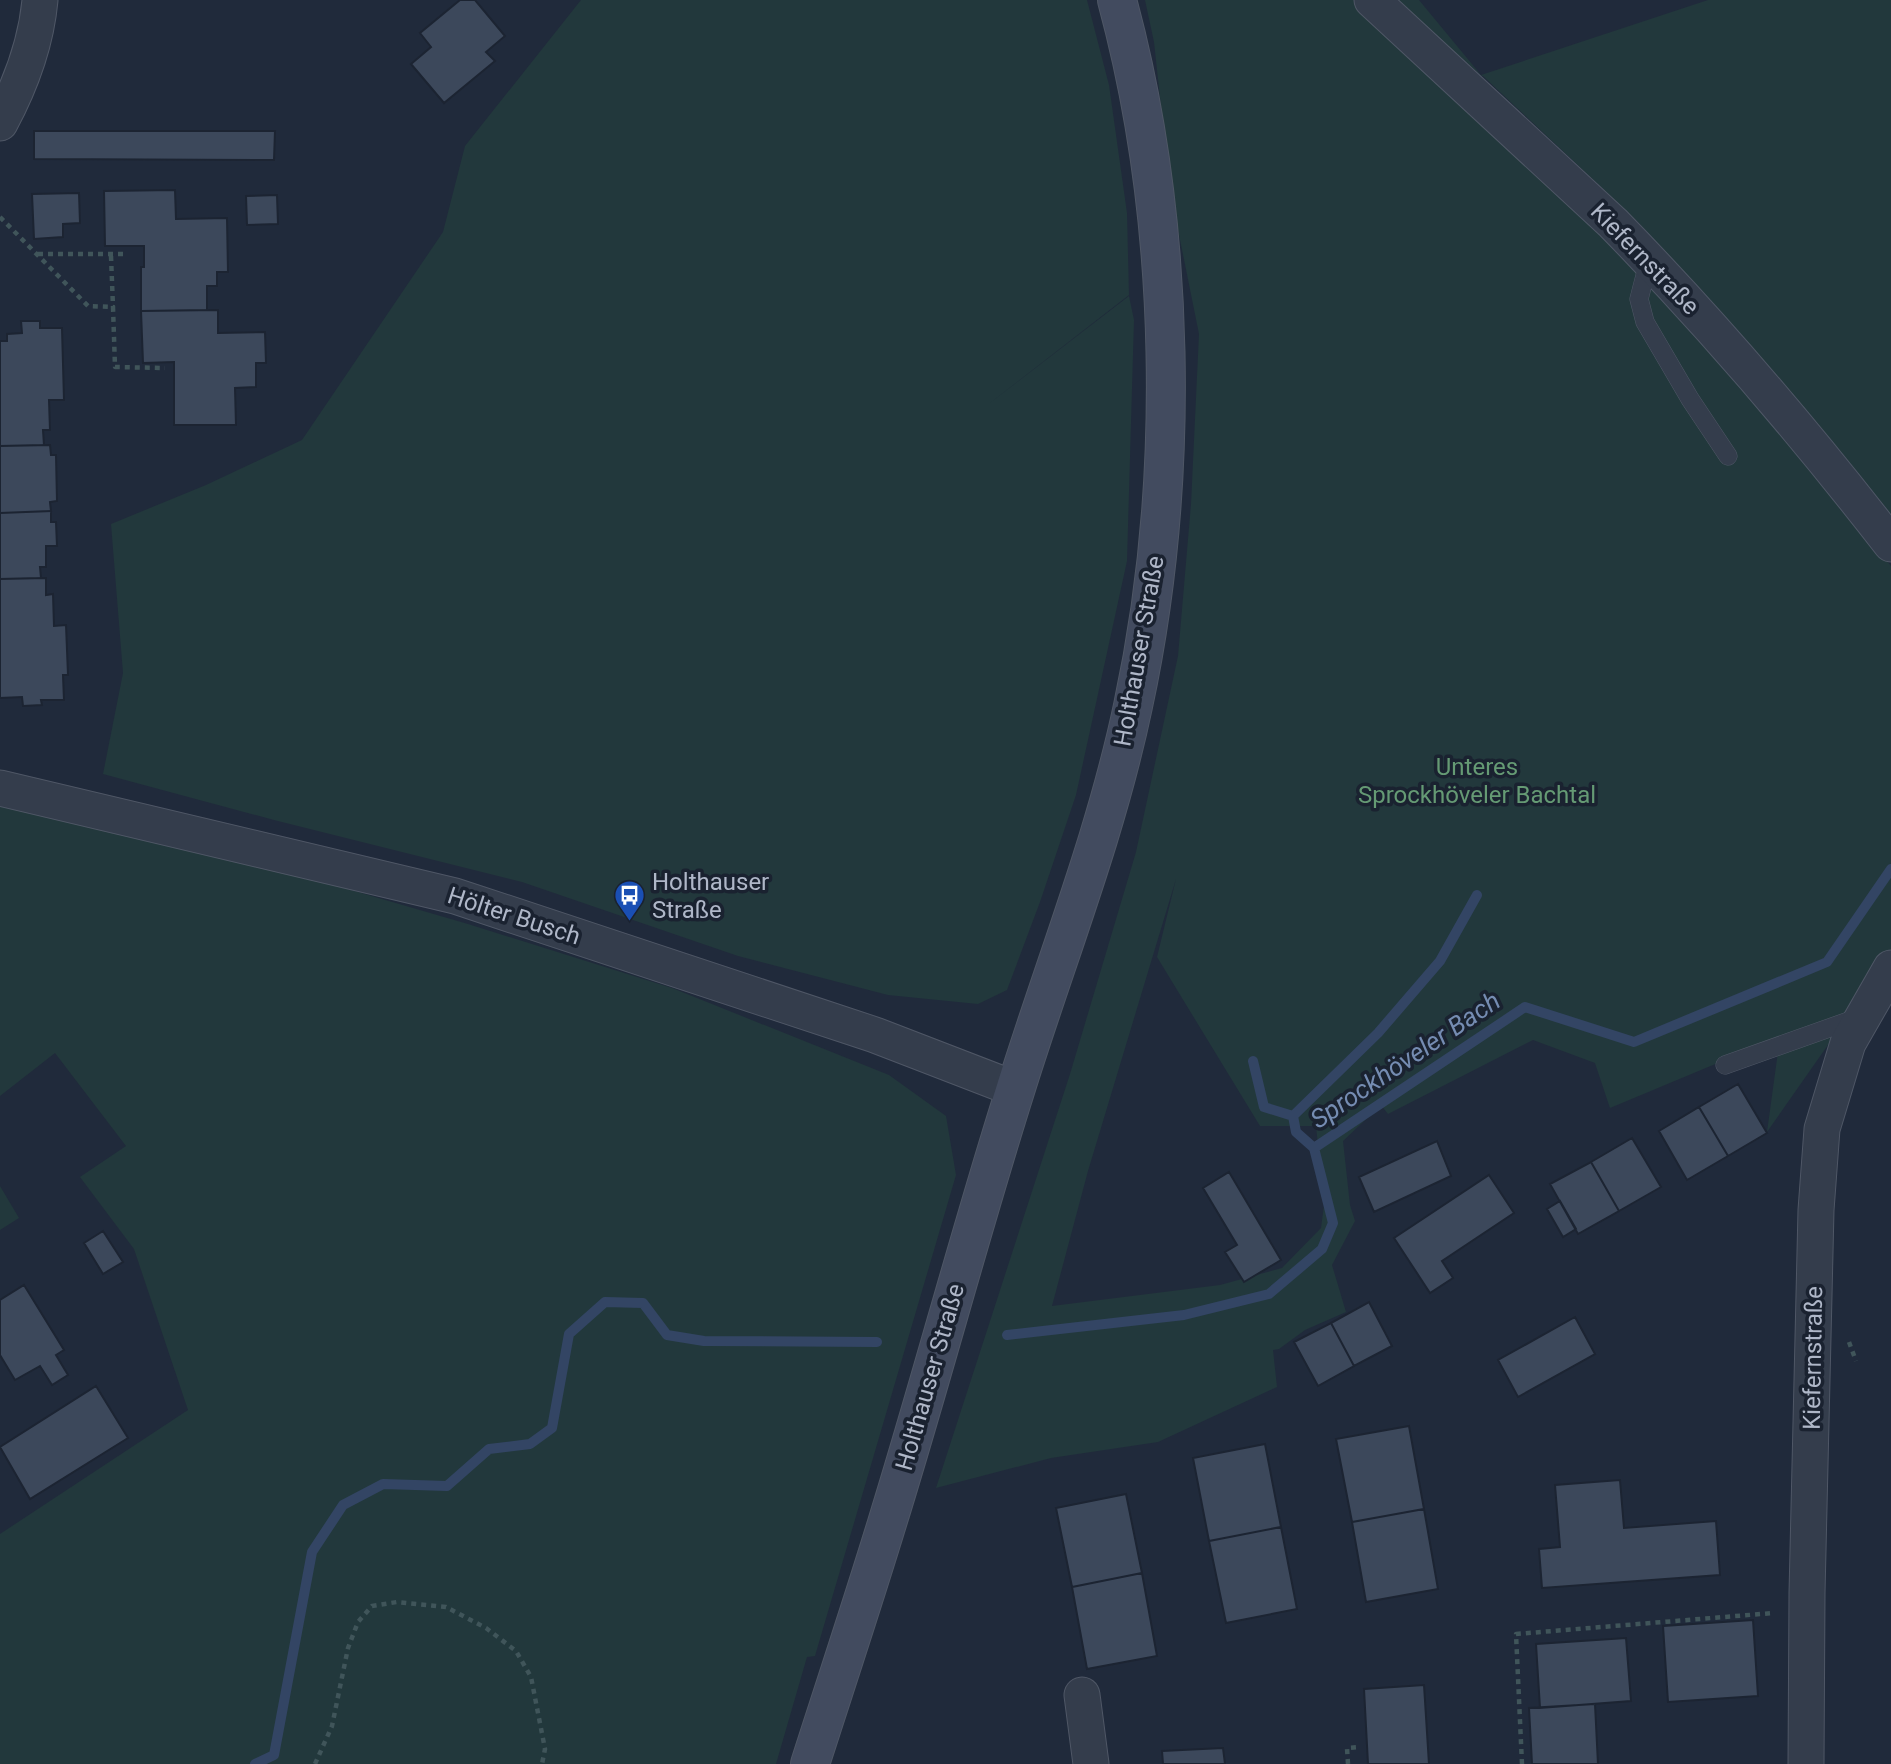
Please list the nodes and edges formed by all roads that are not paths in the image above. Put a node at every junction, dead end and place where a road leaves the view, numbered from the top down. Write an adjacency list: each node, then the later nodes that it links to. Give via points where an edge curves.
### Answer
1 (40, 0): 4 (street, via 32,46)
2 (1117, 0): 12 (street, Holthauser Straße, via 1148,153 1166,332 1162,519 1150,618 1132,710 1089,872)
3 (1372, 0): 5 (street, Kiefernstraße)
4 (0, 123)
5 (1649, 260): 6 (lane, via 1639,299 1644,322); 7 (street, Kiefernstraße, via 1732,351)
6 (1728, 456)
7 (1891, 544)
8 (0, 788): 12 (street, Hölter Busch, via 455,896 875,1035)
9 (1891, 968): 10 (street, Kiefernstraße)
10 (1864, 1015): 11 (lane); 16 (street, Kiefernstraße, via 1848,1043 1822,1129 1816,1210)
11 (1725, 1065)
12 (1015, 1089): 14 (street, Holthauser Straße, via 888,1520)
13 (1082, 1695): 15 (street)
14 (810, 1764)
15 (1091, 1764)
16 (1806, 1764)

